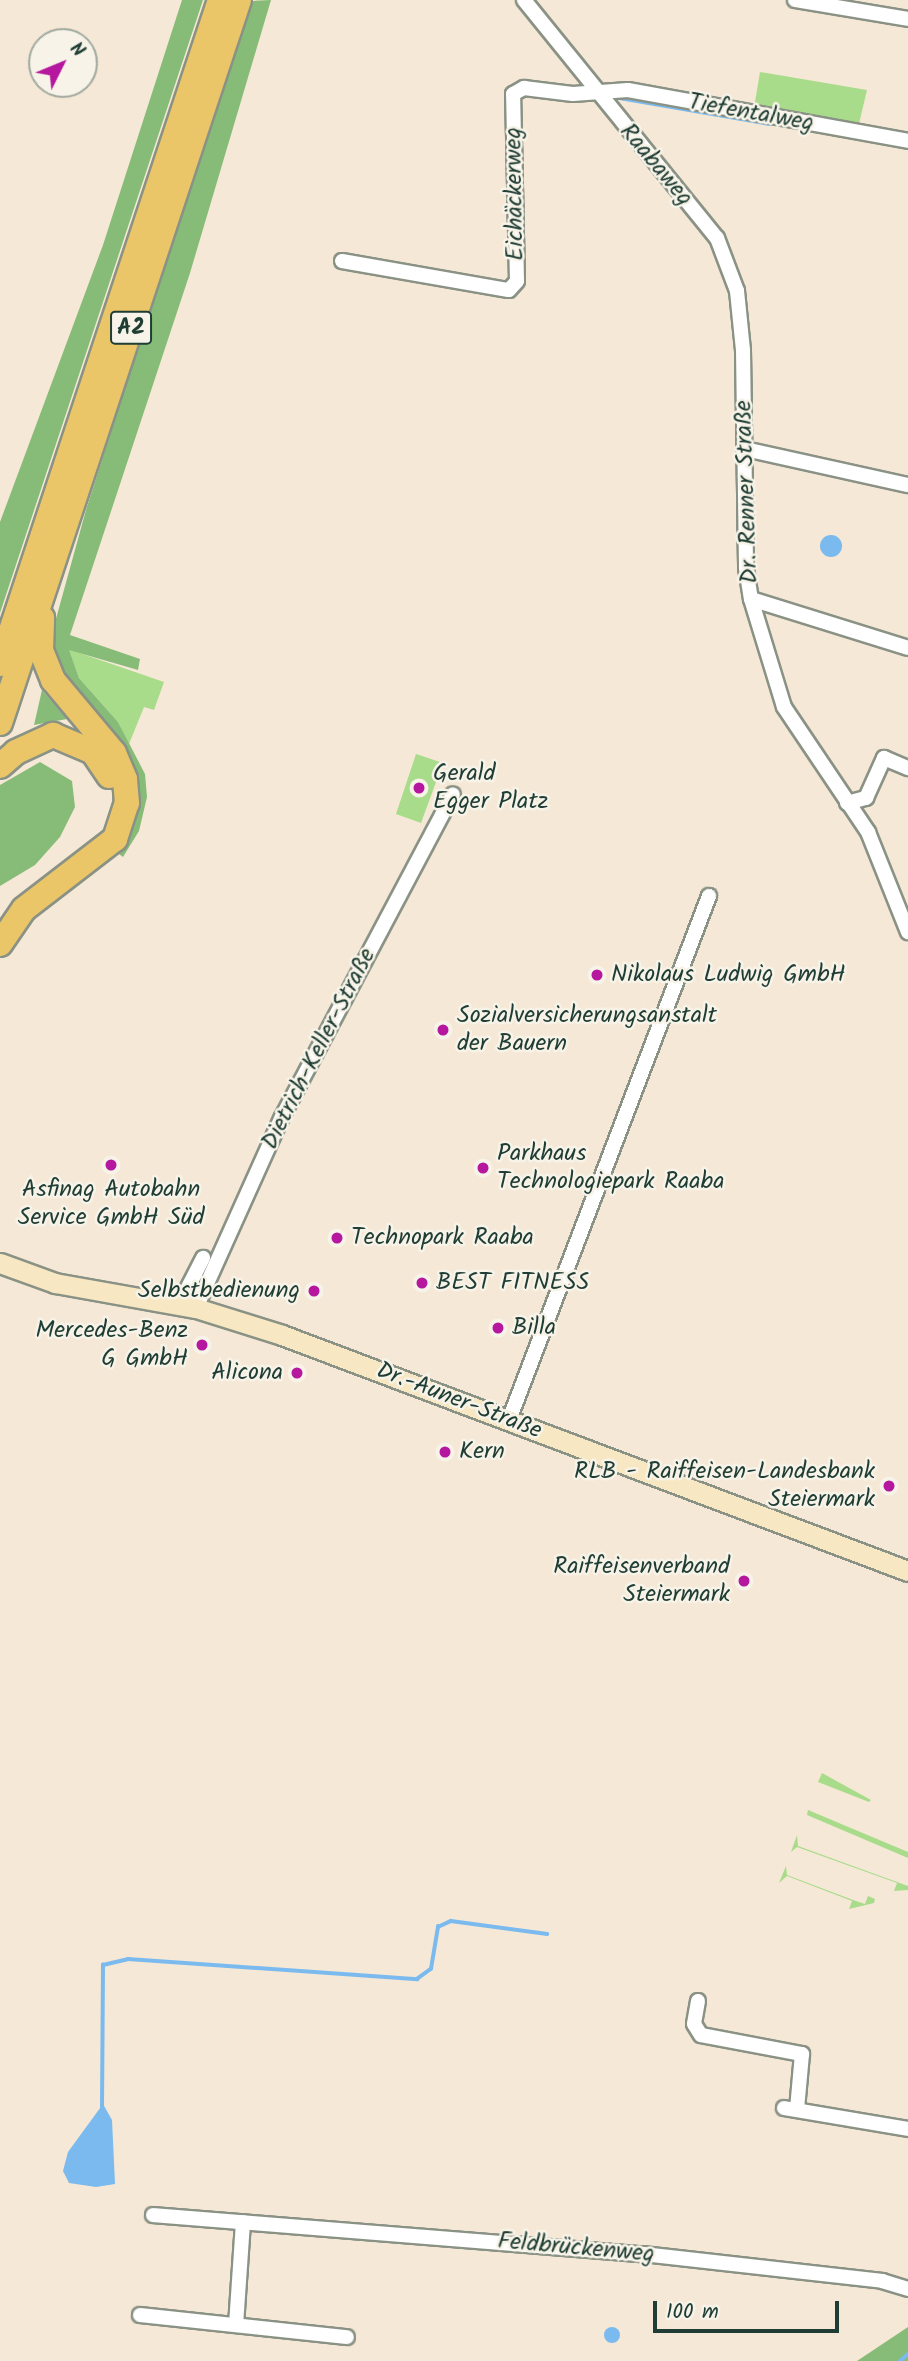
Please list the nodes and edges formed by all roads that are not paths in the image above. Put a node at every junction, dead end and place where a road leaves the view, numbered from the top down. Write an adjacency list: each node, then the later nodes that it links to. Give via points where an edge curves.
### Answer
1 (220, 0): 15 (highway, A2)
2 (239, 0): 13 (highway, A2)
3 (524, 0): 6 (street, Raabaweg)
4 (795, 0): 5 (street)
5 (908, 19)
6 (594, 92): 7 (street, Tiefentalweg, via 628,90); 8 (street, Eichäckerweg, via 524,88 513,94 517,281 509,290); 9 (street, Raabaweg, via 717,238 737,291)
7 (908, 141)
8 (342, 261)
9 (743, 350): 10 (street, Dr. Renner Straße)
10 (745, 449): 11 (street); 12 (street, Dr. Renner Straße, via 746,568)
11 (908, 485)
12 (751, 599): 14 (street); 20 (street, Dr. Renner Straße, via 784,706)
13 (41, 601): 16 (highway, A2); 24 (highway, via 41,650 47,666 62,696 114,753 125,779 127,803 115,839 24,909)
14 (908, 648)
15 (0, 664)
16 (0, 723)
17 (0, 766): 22 (highway, via 41,738 65,737 93,752 104,765 114,803 90,844 23,891)
18 (908, 768): 20 (street, via 884,758 866,798)
19 (453, 794): 27 (street, Dietrich-Keller-Straße)
20 (847, 803): 23 (street, Dr. Renner Straße, via 868,832)
21 (709, 895): 28 (street)
22 (0, 914)
23 (908, 932)
24 (0, 944)
25 (203, 1258): 27 (street)
26 (0, 1263): 27 (main road, Dr.-Auner-Straße, via 55,1283)
27 (187, 1306): 28 (main road, Dr.-Auner-Straße, via 305,1343)
28 (509, 1420): 29 (main road, Dr.-Auner-Straße)
29 (908, 1571)
30 (698, 2001): 31 (street, via 695,2024 701,2035 803,2053 790,2109)
31 (908, 2129)
32 (153, 2215): 33 (street, Feldbrückenweg)
33 (243, 2222): 34 (street, Feldbrückenweg, via 643,2253 882,2281); 36 (street)
34 (908, 2289)
35 (140, 2315): 36 (street)
36 (236, 2325): 37 (street)
37 (347, 2337)

